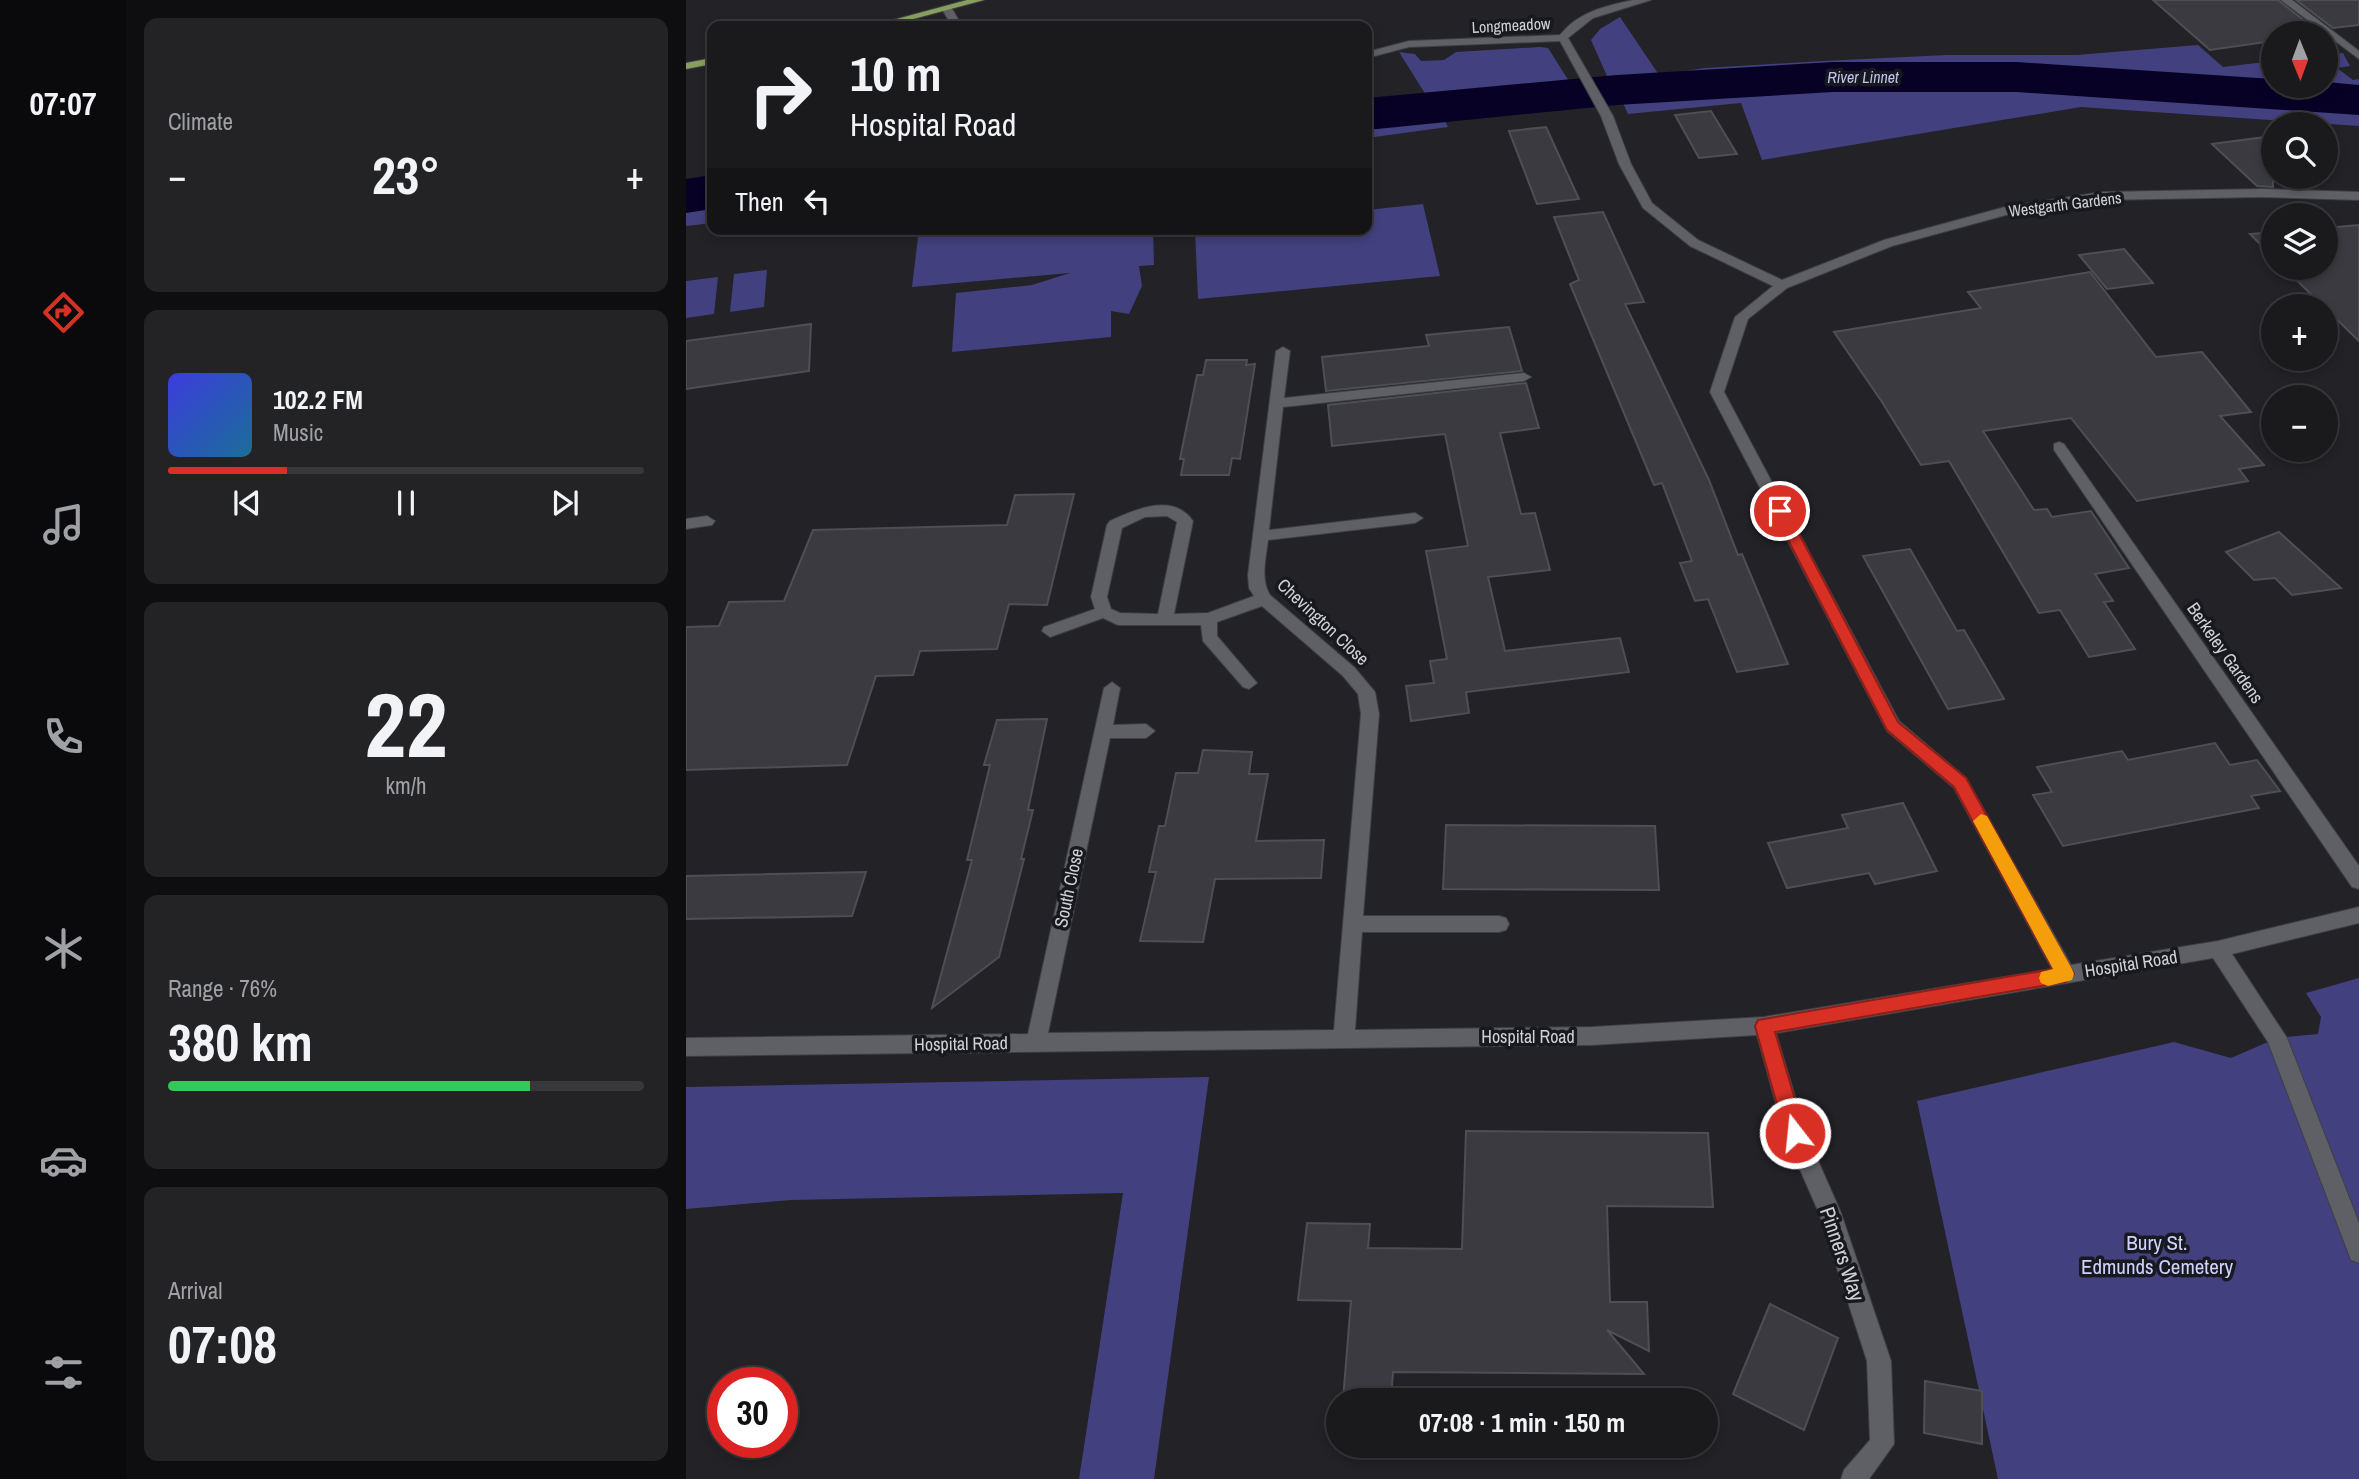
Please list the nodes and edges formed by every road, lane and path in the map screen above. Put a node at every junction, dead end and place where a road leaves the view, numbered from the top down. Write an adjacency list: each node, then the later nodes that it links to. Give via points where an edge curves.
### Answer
1 (979, 0): 4 (main road)
2 (1646, 0): 7 (street, Longmeadow, via 1597,13 1568,29)
3 (2286, 0): 9 (street)
4 (947, 9): 5 (main road); 6 (street)
5 (897, 21)
6 (954, 21)
7 (1563, 38): 8 (street, Longmeadow, via 1409,44); 13 (street, via 1600,103 1647,205 1694,243)
8 (1372, 54)
9 (2359, 56)
10 (707, 62): 11 (main road)
11 (686, 66)
12 (2359, 196): 13 (street, Westgarth Gardens, via 2102,196 2005,211 1888,243)
13 (1782, 285): 36 (street, Westgarth Gardens, via 1742,317 1717,392 1893,726 1960,783)
14 (1283, 351): 16 (street, Chevington Close)
15 (1524, 377): 16 (street)
16 (1278, 403): 21 (street, Chevington Close)
17 (2059, 447): 31 (street, Berkeley Gardens)
18 (1415, 518): 21 (street)
19 (707, 521): 20 (street)
20 (686, 524)
21 (1261, 536): 22 (street, Chevington Close, via 1256,575)
22 (1264, 599): 24 (street); 34 (street, Chevington Close, via 1366,692 1370,713)
23 (1104, 612): 25 (street, via 1118,619); 25 (street, via 1099,597 1115,525 1143,512 1167,511 1185,521); 26 (street)
24 (1209, 619): 25 (street); 27 (street, via 1209,637)
25 (1165, 620)
26 (1050, 631)
27 (1249, 683)
28 (1112, 688): 30 (street, South Close)
29 (1146, 731): 30 (street)
30 (1102, 732): 39 (street, South Close)
31 (2359, 881)
32 (2359, 915): 35 (street, Hospital Road)
33 (1500, 924): 34 (street)
34 (1353, 925): 38 (street, Chevington Close)
35 (2218, 949): 36 (street, Hospital Road); 41 (street, via 2277,1038)
36 (2065, 974): 37 (street, Hospital Road)
37 (1764, 1026): 38 (street, Hospital Road, via 1592,1037); 42 (street, Pinners Way, via 1795,1133 1830,1213 1879,1361 1882,1444)
38 (1344, 1038): 39 (street, Hospital Road)
39 (1036, 1043): 40 (street, Hospital Road)
40 (686, 1047)
41 (2359, 1252)
42 (1853, 1479)

